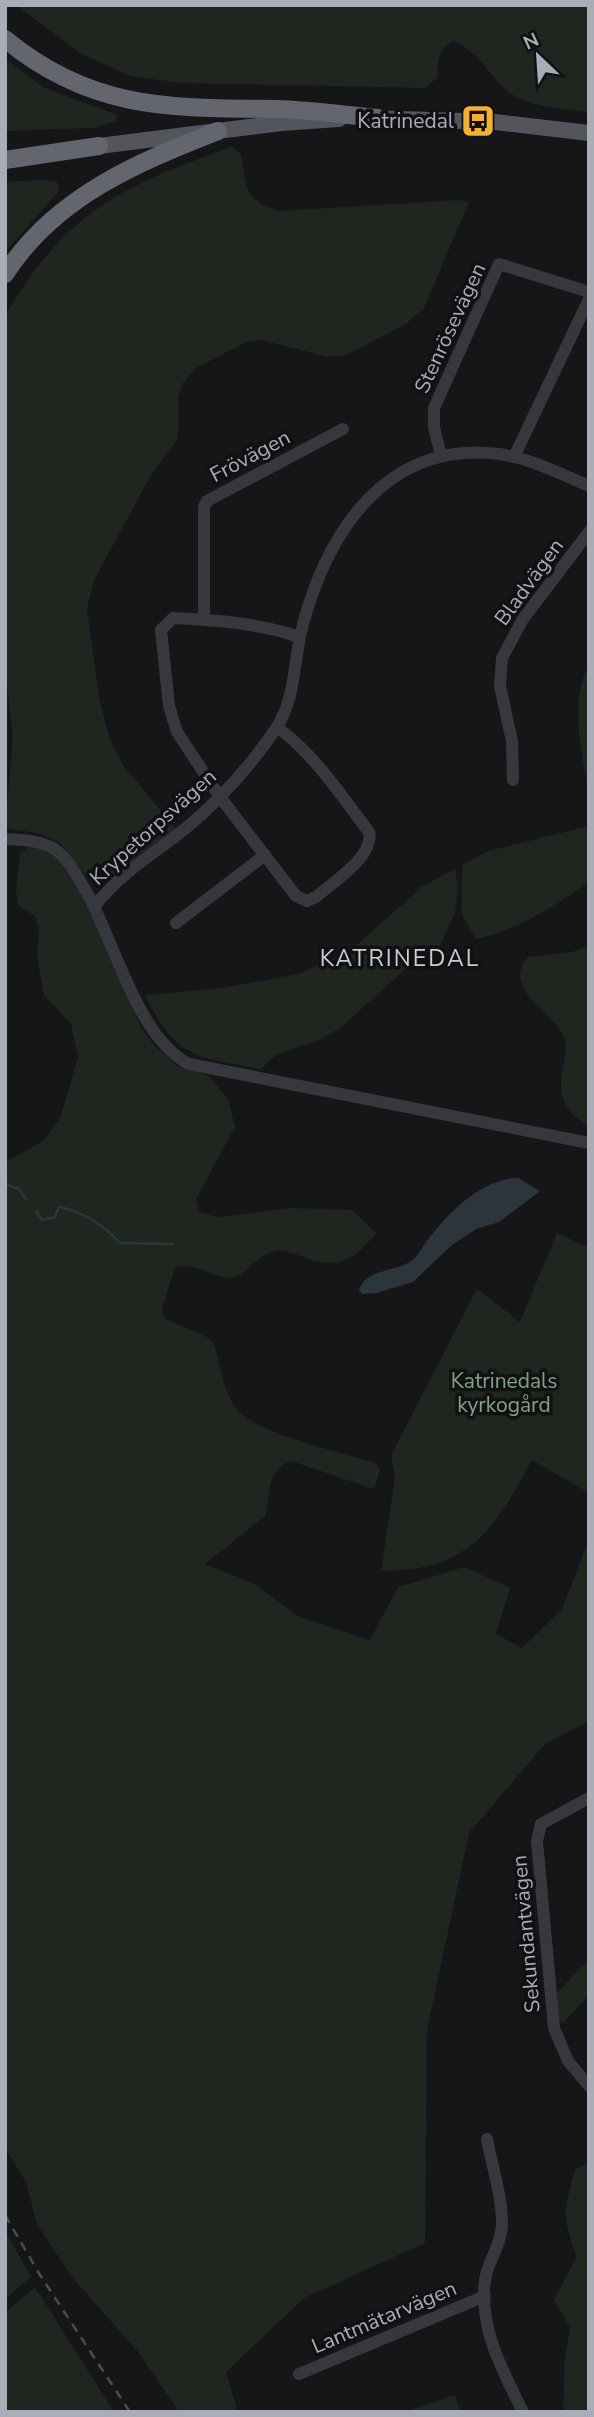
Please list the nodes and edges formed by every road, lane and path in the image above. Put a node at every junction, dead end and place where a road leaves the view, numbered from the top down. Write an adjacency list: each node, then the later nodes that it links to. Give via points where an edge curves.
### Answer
1 (5, 39): 2 (highway, via 62,76 137,103)
2 (378, 118): 3 (main road); 4 (main road, via 495,122)
3 (218, 131): 5 (main road); 8 (highway, via 129,167 88,191 47,224)
4 (589, 134)
5 (99, 146): 6 (highway); 7 (highway)
6 (5, 152)
7 (5, 160)
8 (5, 274)
9 (589, 292): 12 (street, Stenrösevägen, via 499,264 434,408)
10 (589, 299): 13 (street)
11 (342, 429): 16 (street, Frövägen, via 206,501)
12 (442, 456): 13 (street, Krypetorpsvägen); 17 (street, Krypetorpsvägen, via 389,482 352,515 324,561)
13 (514, 457): 14 (street, Krypetorpsvägen)
14 (589, 486)
15 (589, 532): 19 (street, Bladvägen, via 523,619 502,658 500,685 512,741)
16 (204, 620): 17 (street, via 272,628); 20 (street, via 173,618 161,630 173,720)
17 (299, 637): 18 (street, Krypetorpsvägen, via 295,681)
18 (277, 727): 20 (street, Krypetorpsvägen); 22 (street, via 313,760 369,832 370,843 307,901 296,896)
19 (513, 780)
20 (220, 797): 22 (street); 23 (street, Krypetorpsvägen, via 112,883)
21 (5, 839): 23 (street, via 52,848 75,872)
22 (265, 855): 24 (street)
23 (94, 907): 25 (street, Krypetorpsvägen, via 147,1022 165,1048 189,1064)
24 (176, 923)
25 (589, 1143)
26 (589, 1798): 27 (street, Sekundantvägen, via 541,1824 537,1841 554,2028 568,2061)
27 (589, 2086)
28 (487, 2139): 29 (street, via 502,2220)
29 (485, 2296): 30 (street, Lantmätarvägen); 31 (street, via 492,2346)
30 (299, 2374)
31 (523, 2412)

